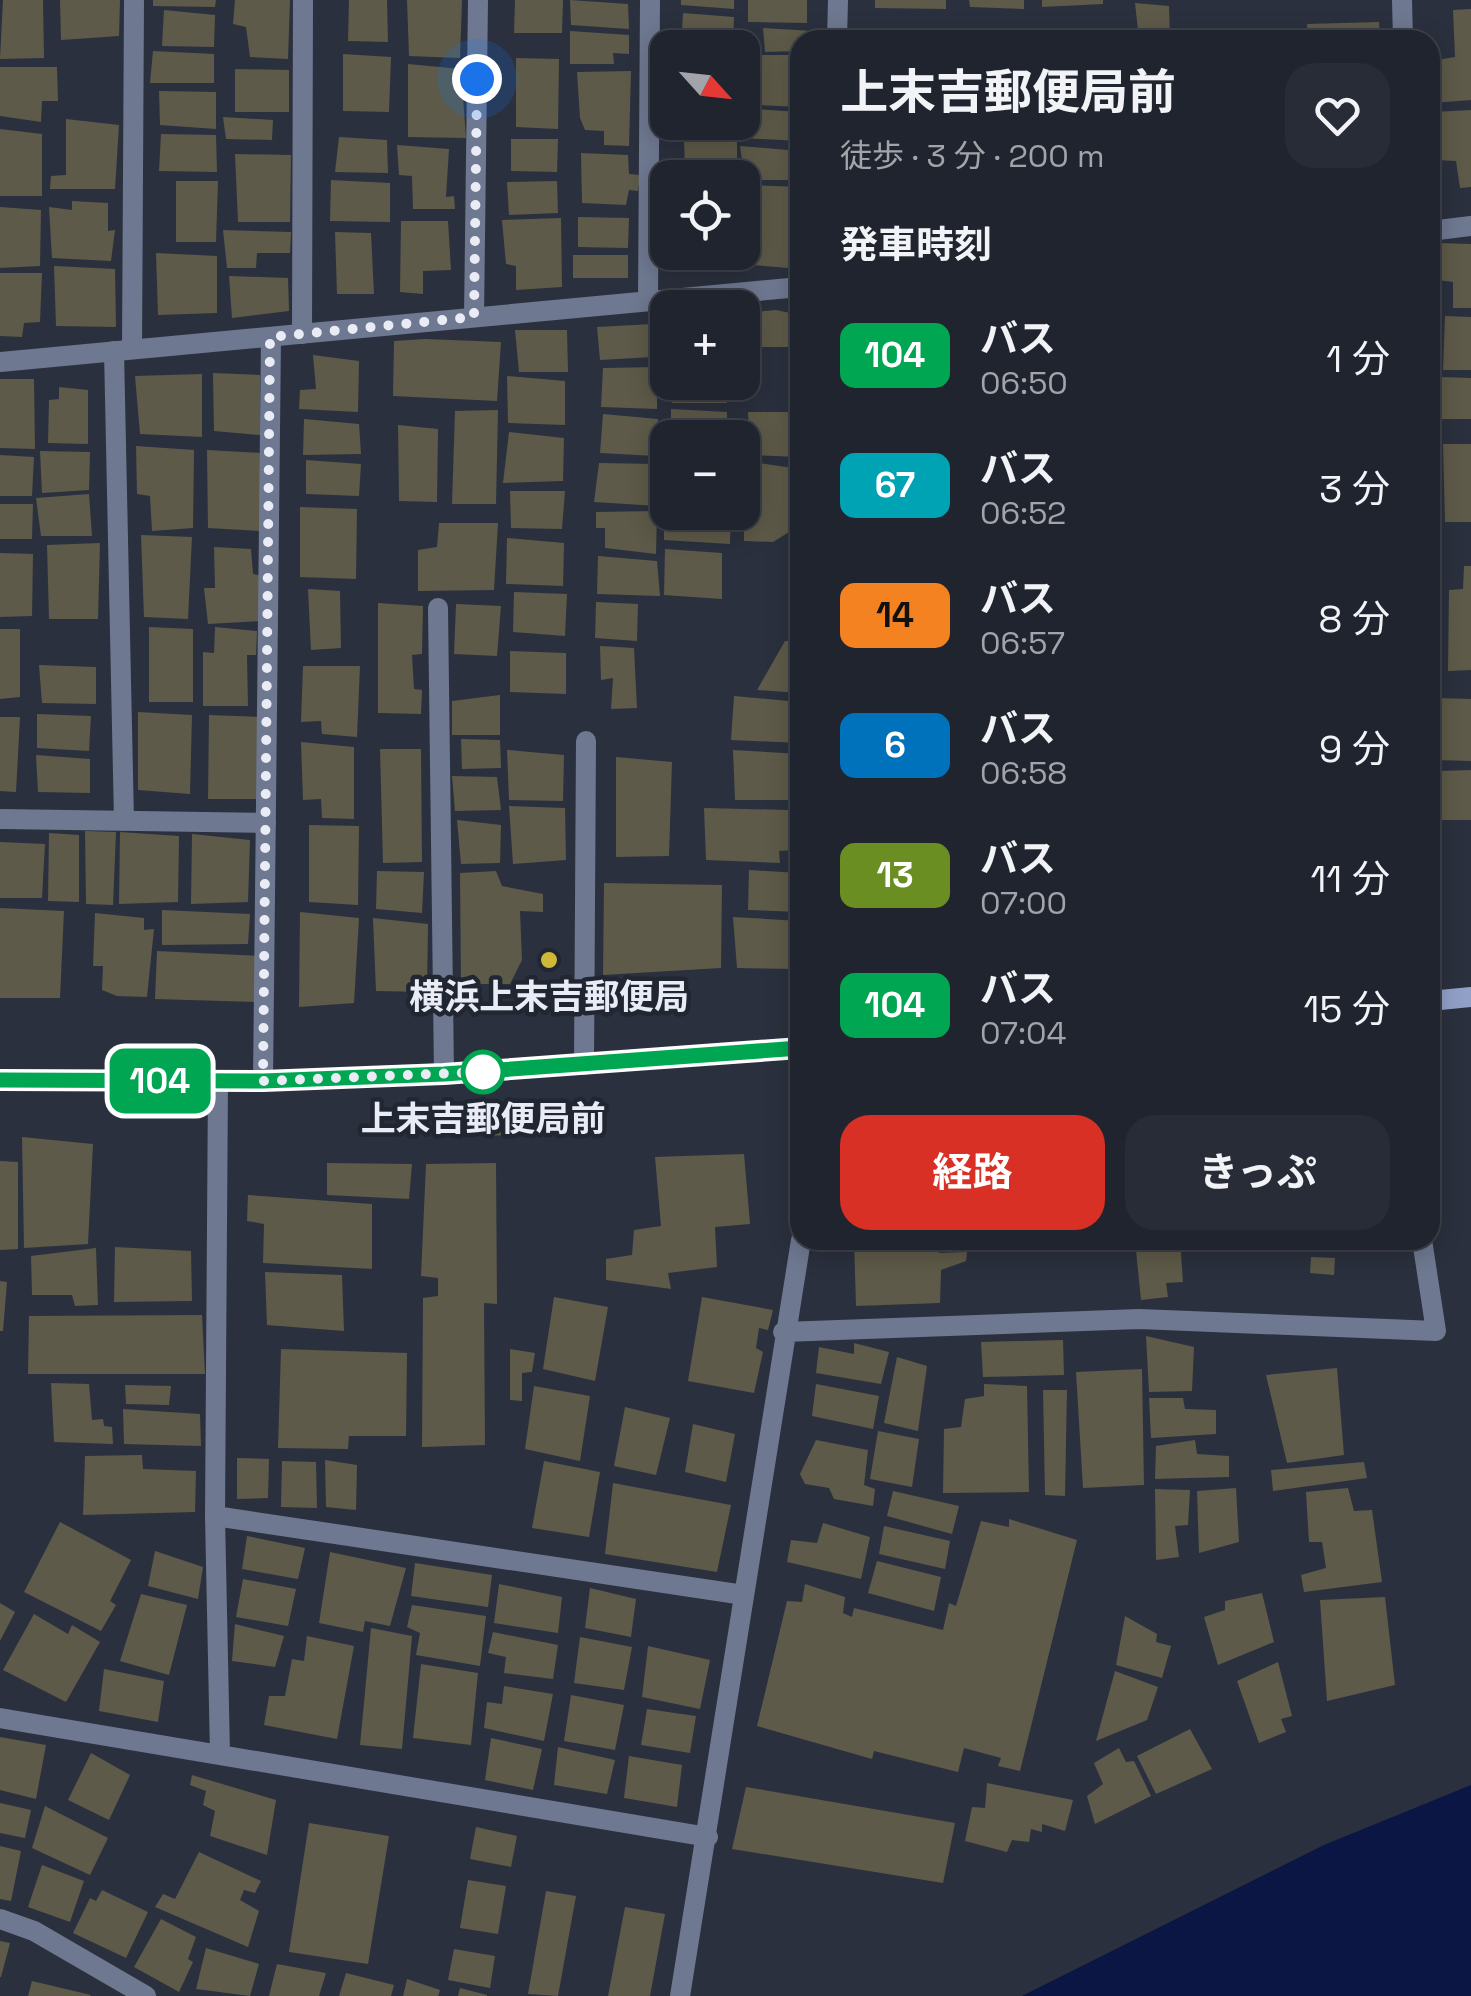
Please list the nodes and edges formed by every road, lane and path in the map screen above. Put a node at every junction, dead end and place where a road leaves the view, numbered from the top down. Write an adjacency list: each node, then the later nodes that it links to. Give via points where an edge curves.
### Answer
1 (134, 0): 16 (street)
2 (303, 0): 14 (street)
3 (478, 0): 13 (street)
4 (650, 0): 12 (street)
5 (838, 0): 7 (street)
6 (1402, 0): 8 (street)
7 (838, 30)
8 (1403, 30)
9 (1471, 226): 10 (street)
10 (1440, 230)
11 (790, 288): 12 (street)
12 (648, 301): 13 (street)
13 (474, 317): 14 (street)
14 (302, 334): 15 (street)
15 (270, 337): 16 (street); 22 (street)
16 (123, 350): 17 (street); 21 (street)
17 (0, 362)
18 (438, 608): 27 (street)
19 (586, 741): 26 (street)
20 (0, 819): 21 (street)
21 (124, 821): 22 (street)
22 (266, 822): 30 (street)
23 (1471, 997): 24 (street)
24 (1440, 1001)
25 (790, 1049): 26 (street)
26 (584, 1065): 27 (street)
27 (444, 1074): 30 (street)
28 (0, 1080): 29 (street)
29 (218, 1081): 30 (street); 34 (street)
30 (263, 1081)
31 (799, 1250): 33 (street)
32 (1424, 1250): 33 (street, via 1436,1331 1140,1320)
33 (783, 1332): 35 (street)
34 (215, 1516): 35 (street); 37 (street)
35 (744, 1596): 38 (street)
36 (0, 1718): 37 (street)
37 (220, 1754): 38 (street)
38 (708, 1837): 41 (street)
39 (0, 1919): 40 (street, via 34,1931)
40 (146, 1996)
41 (680, 1996)

